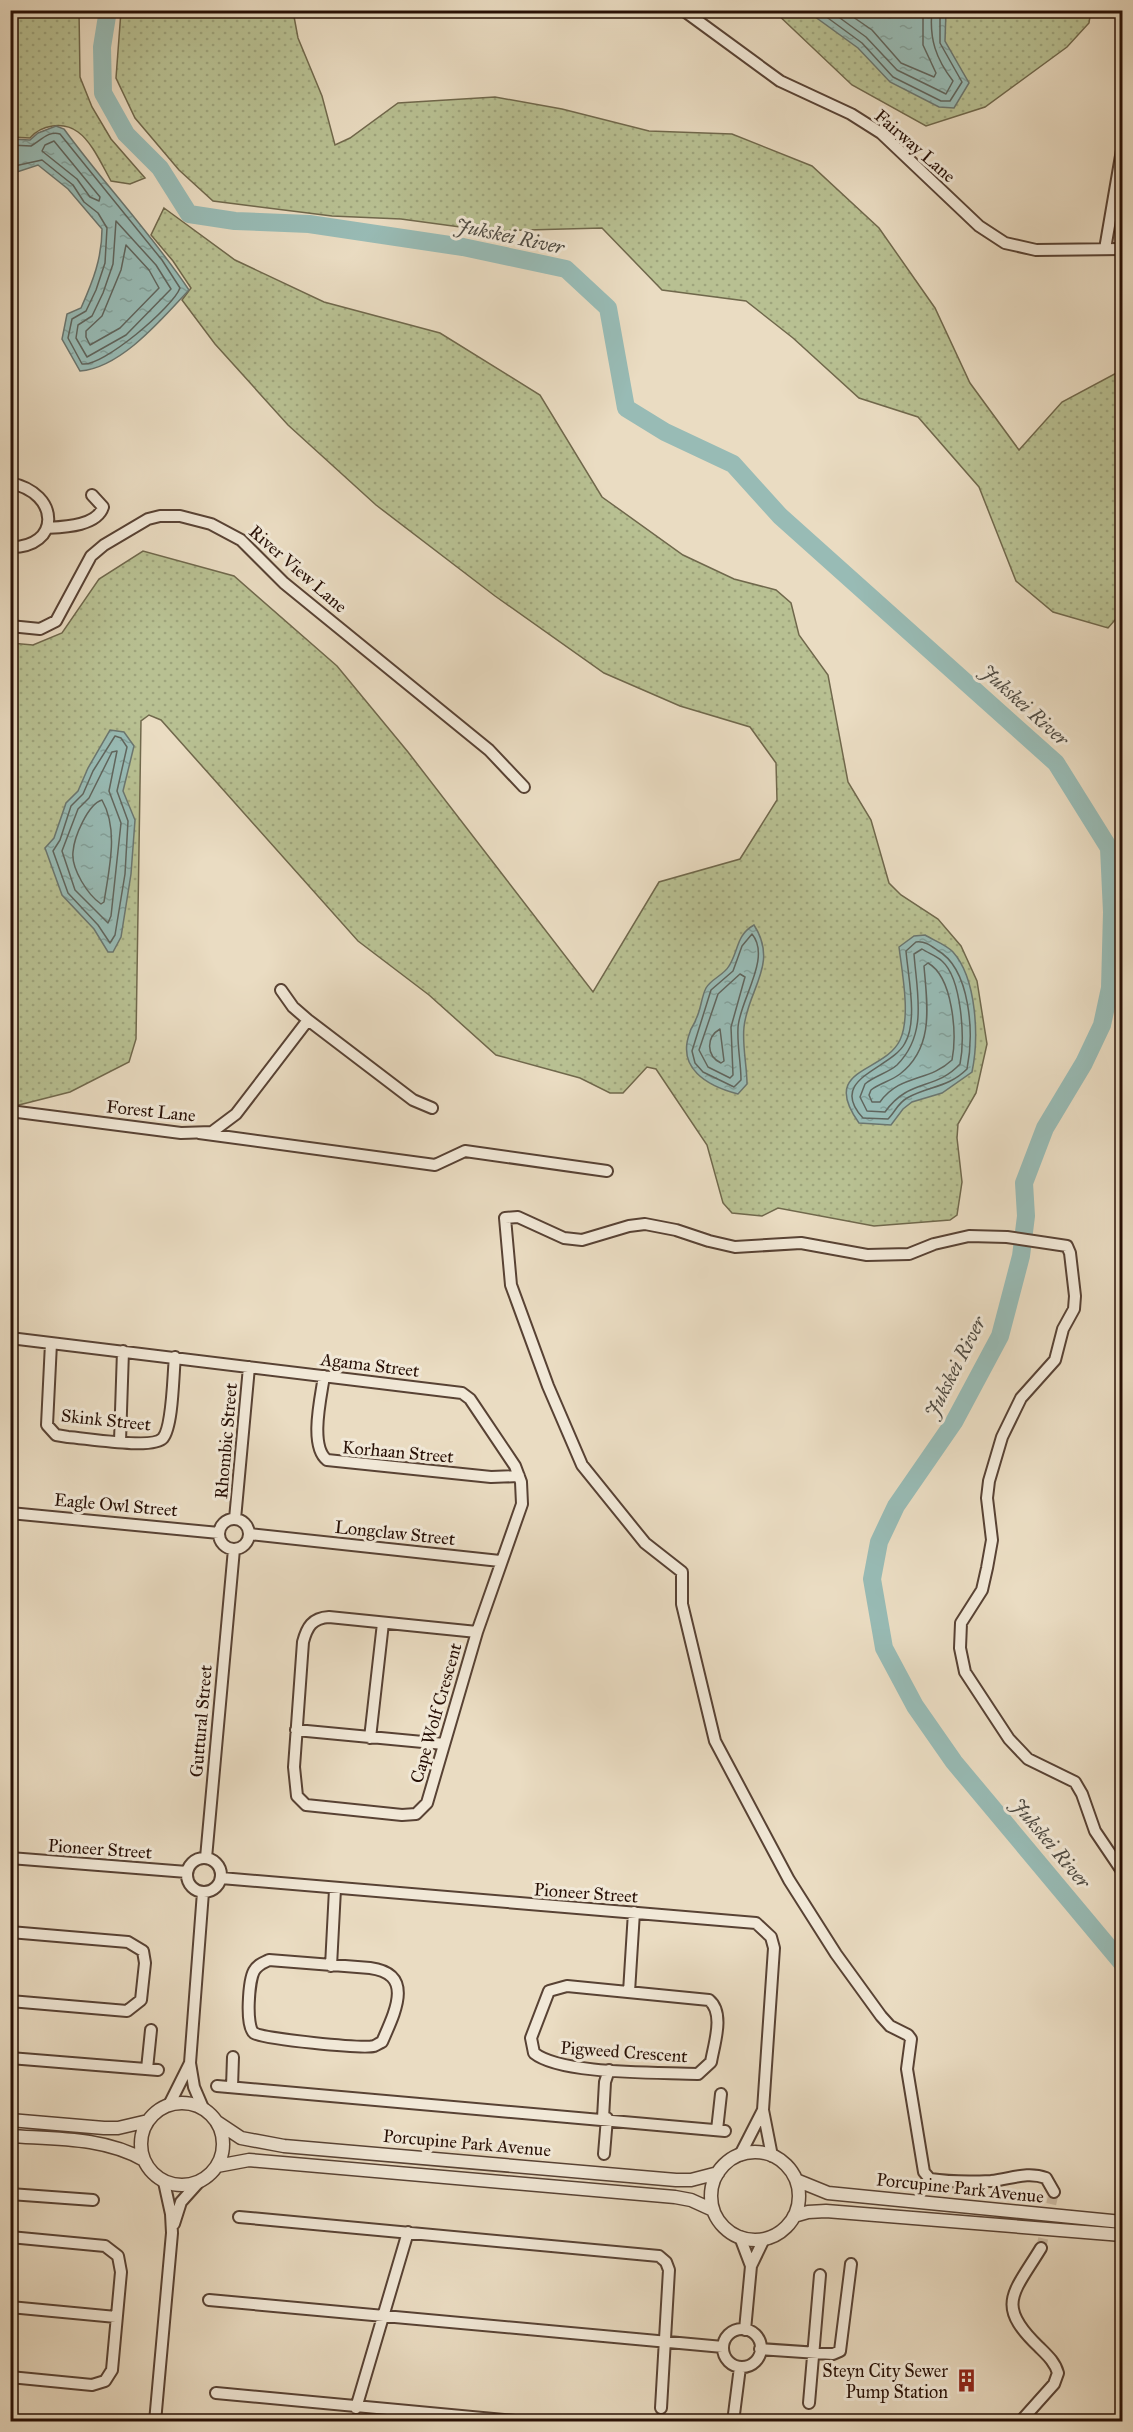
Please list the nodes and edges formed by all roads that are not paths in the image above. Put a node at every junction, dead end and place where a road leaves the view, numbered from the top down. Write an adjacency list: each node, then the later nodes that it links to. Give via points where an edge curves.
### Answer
1 (683, 10): 3 (street, Fairway Lane, via 780,81 851,114 881,133 979,226 998,239 1027,249)
2 (1122, 150): 3 (street)
3 (1105, 249): 4 (street, Fairway Lane)
4 (1122, 249)
5 (10, 483): 7 (street, via 30,490 46,504)
6 (92, 495): 7 (street, via 103,507 99,514 84,523)
7 (47, 528): 8 (street, via 30,544)
8 (10, 547)
9 (10, 626): 10 (street, River View Lane, via 40,629 56,621 91,556 148,519 174,516 211,524 241,540 284,583 489,750)
10 (524, 788)
11 (281, 990): 12 (street)
12 (308, 1020): 13 (street, via 412,1100); 15 (street, Forest Lane, via 231,1119 217,1130)
13 (432, 1108)
14 (10, 1111): 15 (street, Forest Lane)
15 (199, 1133): 16 (street, via 435,1165 465,1151)
16 (606, 1171)
17 (10, 1338): 18 (street, Agama Street)
18 (51, 1343): 19 (street, Agama Street); 23 (street, Skink Street, via 46,1412 49,1430 63,1437)
19 (123, 1351): 20 (street, Agama Street); 23 (street)
20 (175, 1357): 21 (street, Agama Street); 23 (street, Skink Street, via 164,1437 151,1444)
21 (249, 1367): 22 (street, Agama Street); 26 (street, Rhombic Street)
22 (324, 1376): 24 (street, Agama Street, via 462,1394 470,1399); 24 (street, Korhaan Street, via 318,1442 320,1454 330,1462 491,1477)
23 (120, 1441)
24 (519, 1476): 30 (street, Agama Street, via 522,1504)
25 (10, 1512): 27 (street, Eagle Owl Street)
26 (235, 1519): 27 (street, via 227,1520); 28 (street, via 243,1521)
27 (219, 1533): 29 (street, via 223,1544)
28 (250, 1534): 29 (street, via 247,1542); 30 (street, Longclaw Street)
29 (234, 1549): 37 (street, Guttural Street)
30 (500, 1561): 32 (street, Agama Street)
31 (382, 1623): 32 (street, Cape Wolf Crescent); 33 (street, Cape Wolf Crescent, via 329,1617 319,1618 306,1630); 34 (street)
32 (477, 1632): 35 (street, Cape Wolf Crescent)
33 (296, 1730): 34 (street); 35 (street, Cape Wolf Crescent, via 297,1796 306,1805 338,1810 416,1814 427,1803)
34 (370, 1738): 35 (street)
35 (444, 1744)
36 (10, 1858): 39 (street, Pioneer Street)
37 (206, 1858): 39 (street, via 196,1860); 40 (street, via 219,1867)
38 (1122, 1871): 73 (street, via 1095,1831 1075,1782 1019,1751 961,1661 961,1623 982,1590 990,1554 987,1498 992,1468 1014,1409 1054,1360 1075,1306 1069,1249 1007,1237 969,1236 909,1254 867,1255 801,1243 735,1247 645,1224 582,1240 564,1238 508,1216 504,1221 511,1285 582,1465 645,1543 682,1572 682,1604 715,1741 789,1880 836,1954 881,2016 911,2039 907,2069 924,2172 930,2179 944,2181 992,2181 1035,2174 1046,2178)
39 (187, 1872): 42 (street, via 189,1882)
40 (221, 1878): 41 (street, Pioneer Street); 42 (street, via 216,1887)
41 (334, 1889): 43 (street, Pioneer Street); 45 (street)
42 (202, 1892): 51 (street)
43 (634, 1912): 46 (street); 58 (street, Pioneer Street, via 756,1923 771,1937 774,1965)
44 (10, 1932): 47 (street, via 128,1942 143,1951 145,1963 141,2000 128,2011)
45 (331, 1966): 45 (street, via 386,1970 393,1975 398,1992 382,2042 373,2046 344,2045 255,2033 249,2025 250,2001 252,1975 260,1963 269,1960)
46 (629, 1992): 52 (street, Pigweed Crescent, via 558,1987 549,1991 531,2037 534,2052 543,2060); 52 (street, Pigweed Crescent, via 703,1998 715,2005 711,2062 698,2074)
47 (10, 2001)
48 (151, 2030): 50 (street, via 153,2070)
49 (233, 2057): 54 (street)
50 (10, 2058)
51 (190, 2063): 56 (street); 57 (street)
52 (609, 2074): 59 (street, via 612,2083)
53 (217, 2086): 54 (street)
54 (232, 2087): 59 (street)
55 (721, 2094): 59 (street, via 721,2130)
56 (169, 2105): 57 (street, via 185,2103); 61 (street)
57 (203, 2108): 62 (street)
58 (763, 2110): 65 (street); 66 (street)
59 (607, 2118): 64 (street)
60 (10, 2120): 61 (street, via 104,2128)
61 (148, 2121): 67 (street, via 141,2139)
62 (217, 2122): 68 (street, via 224,2140); 69 (street, Porcupine Park Avenue, via 241,2138 284,2146 676,2180)
63 (10, 2136): 67 (street, via 108,2145)
64 (604, 2154)
65 (740, 2155): 66 (street); 69 (street)
66 (772, 2156): 70 (street)
67 (144, 2160): 71 (street, via 151,2172)
68 (217, 2166): 72 (street); 76 (street, Porcupine Park Avenue, via 249,2160 675,2197)
69 (718, 2173): 76 (street, via 711,2191)
70 (796, 2180): 77 (street, via 798,2204); 79 (street, Porcupine Park Avenue, via 828,2193)
71 (164, 2181): 72 (street, via 175,2185); 81 (street)
72 (198, 2182): 81 (street, via 181,2202)
73 (1054, 2192)
74 (10, 2194): 75 (street)
75 (93, 2200)
76 (713, 2210): 84 (street, via 723,2227)
77 (794, 2216): 82 (street, Porcupine Park Avenue, via 826,2211); 85 (street, via 782,2231)
78 (239, 2217): 80 (street)
79 (1122, 2222)
80 (408, 2232): 92 (street); 95 (street, via 659,2256 669,2270)
81 (172, 2233): 105 (street)
82 (1122, 2235)
83 (10, 2237): 93 (street, via 113,2250 120,2264)
84 (740, 2237): 85 (street); 88 (street)
85 (764, 2239): 88 (street)
86 (1041, 2248): 108 (street, via 1014,2292 1012,2315 1024,2334 1053,2361 1058,2373 1054,2384)
87 (851, 2264): 98 (street, via 840,2351)
88 (751, 2266): 94 (street)
89 (820, 2275): 98 (street)
90 (209, 2300): 92 (street)
91 (10, 2307): 93 (street)
92 (383, 2314): 95 (street); 103 (street)
93 (116, 2317): 100 (street, via 112,2370 105,2381 92,2385)
94 (745, 2330): 96 (street, via 728,2335); 97 (street, via 758,2339)
95 (666, 2341): 96 (street); 104 (street)
96 (723, 2347): 99 (street, via 729,2362)
97 (760, 2349): 98 (street); 99 (street, via 756,2360)
98 (813, 2353): 102 (street)
99 (740, 2367): 107 (street)
100 (10, 2378)
101 (216, 2393): 103 (street)
102 (809, 2403)
103 (356, 2408): 106 (street)
104 (661, 2408)
105 (155, 2421)
106 (525, 2421)
107 (733, 2421)
108 (1020, 2421)

